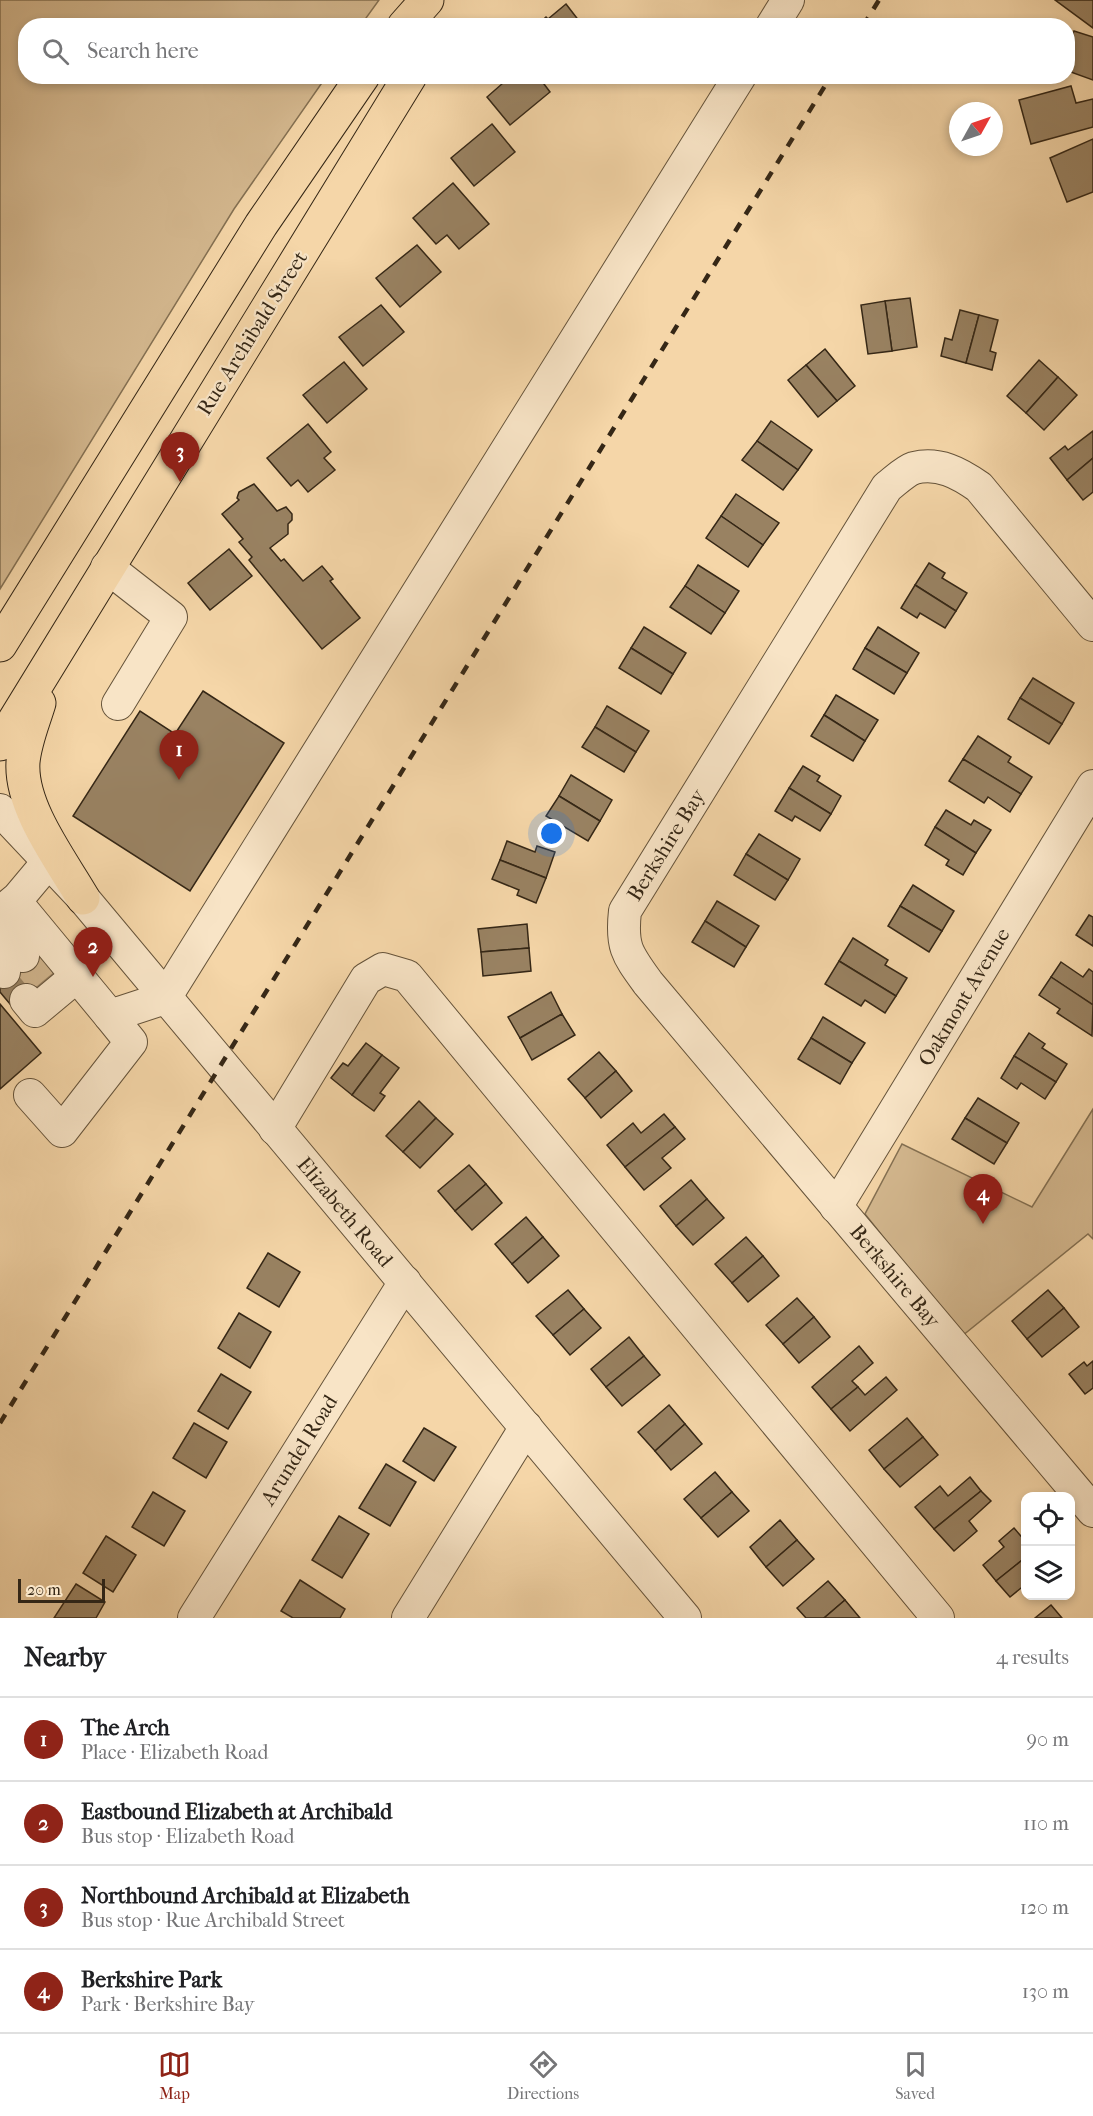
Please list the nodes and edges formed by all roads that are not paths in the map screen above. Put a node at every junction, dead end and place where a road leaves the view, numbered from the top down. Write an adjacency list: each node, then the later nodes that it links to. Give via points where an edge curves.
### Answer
1 (427, 0): 4 (main road)
2 (446, 0): 5 (main road)
3 (788, 0): 6 (street)
4 (411, 18)
5 (438, 18)
6 (777, 18)
7 (358, 84): 12 (main road, via 261,225)
8 (405, 84): 10 (main road, Rue Archibald Street)
9 (735, 84): 22 (street)
10 (107, 567): 13 (main road, Rue Archibald Street); 14 (street, via 171,616)
11 (1093, 625): 26 (street, Berkshire Bay, via 979,487 959,473 938,467 912,468 887,487 625,911 622,938 631,959)
12 (0, 645)
13 (55, 651): 15 (main road, Rue Archibald Street); 19 (main road, via 27,738 23,764 30,803)
14 (118, 704)
15 (0, 744)
16 (1093, 786): 26 (street, Oakmont Avenue)
17 (0, 810): 18 (street, Elizabeth Road)
18 (49, 861): 19 (street, Elizabeth Road); 20 (street)
19 (83, 898): 22 (street, Elizabeth Road)
20 (5, 914): 21 (street); 23 (street, via 51,989)
21 (9, 965)
22 (165, 998): 23 (street); 25 (street, Elizabeth Road)
23 (110, 1016): 24 (street, via 131,1042 62,1131)
24 (30, 1095)
25 (275, 1129): 27 (street, Elizabeth Road); 33 (street, via 366,979 384,969 407,976)
26 (836, 1207): 29 (street, Berkshire Bay)
27 (405, 1282): 28 (street, Elizabeth Road); 30 (street, Arundel Road)
28 (526, 1427): 31 (street); 32 (street, Elizabeth Road)
29 (1093, 1511)
30 (194, 1618)
31 (408, 1618)
32 (685, 1618)
33 (938, 1618)

